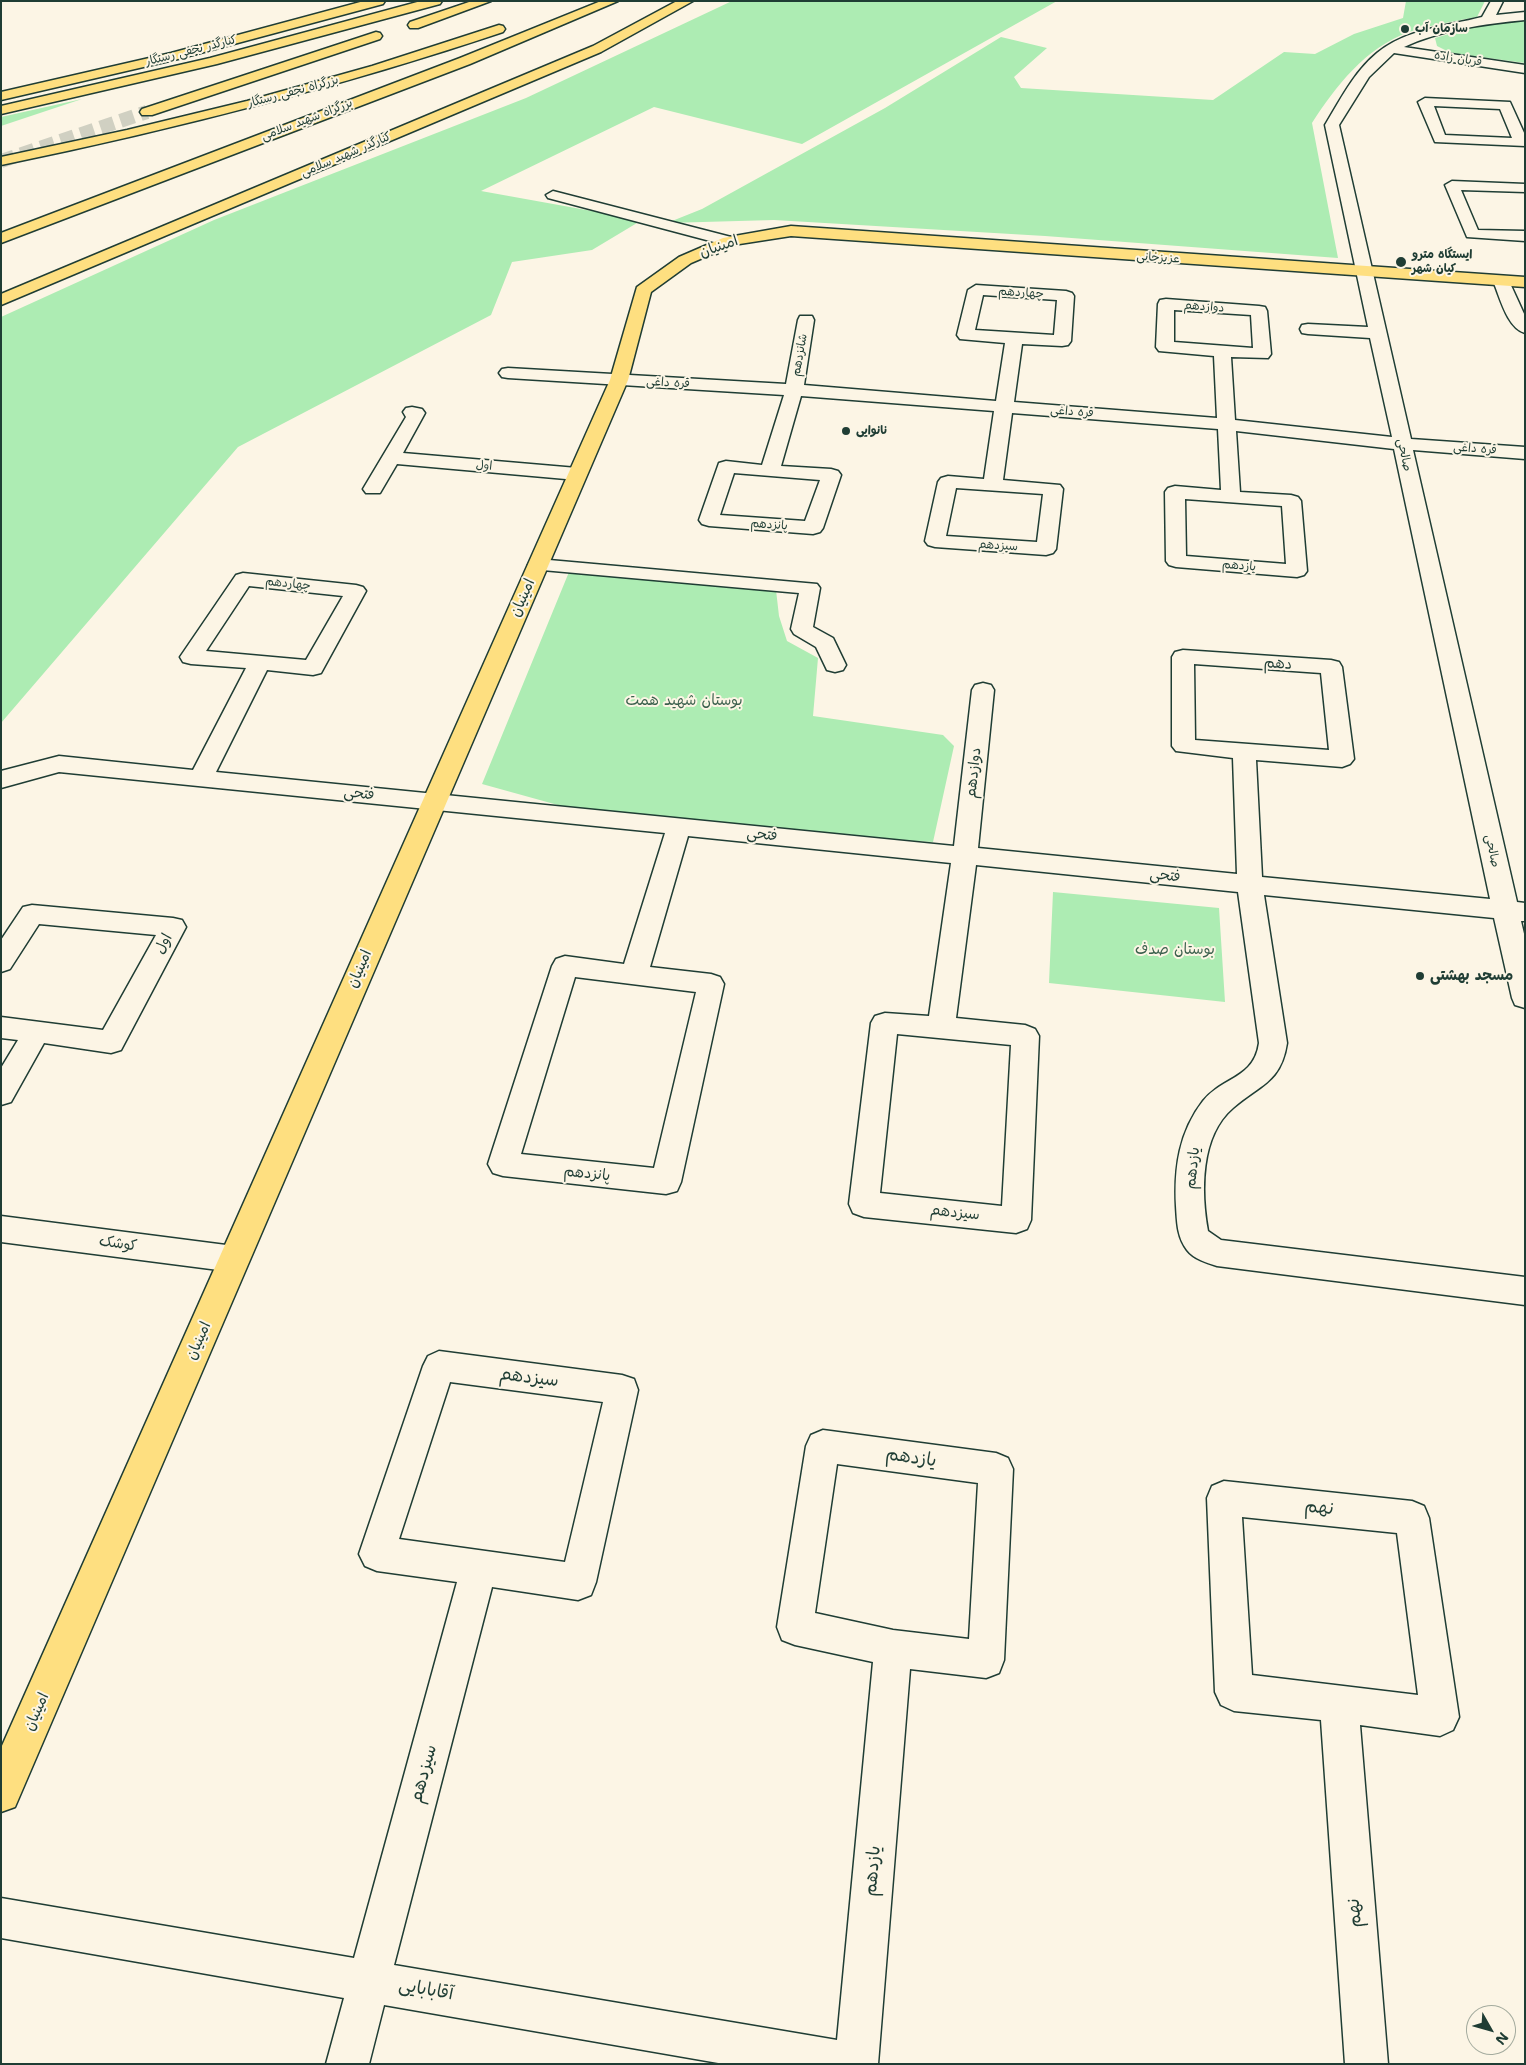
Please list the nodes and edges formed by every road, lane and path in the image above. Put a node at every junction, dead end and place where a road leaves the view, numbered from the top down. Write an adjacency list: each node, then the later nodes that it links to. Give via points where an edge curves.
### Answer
1 (379, 1): 18 (main road, کنارگذر نجفی رستگار, via 183,54)
2 (436, 1): 19 (main road, via 212,61)
3 (485, 1): 14 (main road)
4 (578, 1): 9 (main road)
5 (612, 1): 27 (main road, بزرگراه شهید سلامی, via 465,61)
6 (677, 1): 10 (main road)
7 (687, 1): 10 (main road, کنارگذر شهید سلامی)
8 (1497, 1): 12 (street)
9 (560, 8)
10 (666, 12): 32 (main road, کنارگذر شهید سلامی, via 597,49)
11 (1525, 16): 12 (street, صالحی)
12 (1487, 20): 16 (street, صالحی)
13 (515, 23): 22 (main road, بزرگراه نجفی رستگار, via 343,78 166,126)
14 (405, 28)
15 (386, 33): 20 (main road)
16 (1391, 49): 17 (street, قربان زاده); 29 (street, صالحی, via 1364,75 1332,125)
17 (1525, 69)
18 (1, 96)
19 (1, 110)
20 (147, 112)
21 (1519, 125): 21 (street, via 1505,105 1425,102 1440,140 1521,143)
22 (1, 161)
23 (1525, 188): 26 (street, via 1452,185 1472,234)
24 (554, 195): 28 (street)
25 (791, 231): 28 (main road, امینیان); 29 (main road, عزیزخانی)
26 (1525, 236)
27 (1, 238)
28 (729, 241): 40 (main road, امینیان, via 685,260 644,290)
29 (1364, 272): 30 (main road, عزیزخانی); 36 (street, صالحی)
30 (1501, 281): 31 (main road, عزیزخانی); 34 (street, via 1519,322)
31 (1525, 282)
32 (1, 300)
33 (806, 320): 41 (street, شانزدهم)
34 (1525, 328)
35 (1308, 329): 36 (street)
36 (1377, 333): 45 (street, صالحی)
37 (1014, 338): 37 (street, چهاردهم, via 966,335 976,290 1066,296 1062,341); 42 (street)
38 (1222, 351): 38 (street, دوازدهم, via 1165,347 1166,304 1259,311 1262,354); 44 (street)
39 (508, 373): 40 (street, قره داغی)
40 (619, 380): 41 (street, قره داغی); 49 (main road, امینیان)
41 (794, 390): 42 (street, قره داغی); 48 (street)
42 (1004, 407): 44 (street, قره داغی); 50 (street)
43 (412, 412): 47 (street, via 416,414)
44 (1225, 424): 45 (street, قره داغی); 52 (street)
45 (1402, 444): 46 (street, قره داغی); 64 (street, صالحی)
46 (1525, 453)
47 (391, 458): 49 (street, اول); 51 (street)
48 (770, 471): 48 (street, پانزدهم, via 831,475 813,528 709,520 726,467)
49 (577, 474): 53 (main road, امینیان)
50 (993, 484): 50 (street, سیزدهم, via 1053,489 1046,549 935,541 948,482)
51 (373, 488)
52 (1230, 497): 52 (street, یازدهم, via 1292,500 1296,571 1176,561 1175,492)
53 (538, 565): 55 (street, via 810,588 802,629 825,643); 60 (main road, امینیان)
54 (260, 662): 54 (street, چهاردهم, via 313,668 356,592 243,579 191,657); 58 (street)
55 (835, 664)
56 (983, 690): 62 (street, دوازدهم)
57 (1244, 752): 57 (street, دهم, via 1342,760 1331,667 1182,657 1184,746); 63 (street)
58 (200, 778): 59 (street, فتحی, via 59,764); 60 (street, فتحی)
59 (1, 780)
60 (433, 801): 61 (street, فتحی); 73 (main road, امینیان)
61 (679, 826): 62 (street, فتحی); 66 (street)
62 (965, 855): 63 (street, فتحی); 69 (street)
63 (1250, 884): 64 (street, فتحی); 74 (street, یازدهم, via 1273,1043 1272,1057 1266,1068 1216,1106 1202,1126 1195,1144 1189,1182 1193,1234 1200,1246 1226,1255)
64 (1515, 911): 67 (street, صالحی)
65 (1, 962): 70 (street, اول, via 32,914 173,927 111,1042)
66 (634, 975): 66 (street, پانزدهم, via 711,984 666,1182 503,1164 565,966)
67 (1525, 998)
68 (1, 1027): 70 (street, اول)
69 (941, 1027): 69 (street, سیزدهم, via 1025,1036 1016,1220 864,1204 885,1023)
70 (36, 1032): 71 (street)
71 (1, 1094)
72 (1, 1229): 73 (street, کوشک)
73 (234, 1259): 78 (main road, امینیان)
74 (1525, 1291)
75 (479, 1567): 75 (street, سیزدهم, via 377,1554 440,1366 622,1390 578,1582); 80 (street, سیزدهم)
76 (893, 1648): 76 (street, یازدهم, via 795,1628 823,1446 996,1469 986,1660); 83 (street, یازدهم)
77 (1339, 1703): 77 (street, نهم, via 1234,1692 1224,1498 1412,1518 1440,1717); 84 (street, نهم)
78 (1, 1793)
79 (1, 1918): 80 (street, آقابابایی)
80 (369, 1980): 81 (street, سیزدهم); 82 (street, آقابابایی)
81 (347, 2064)
82 (850, 2064)
83 (856, 2064)
84 (1367, 2064)

